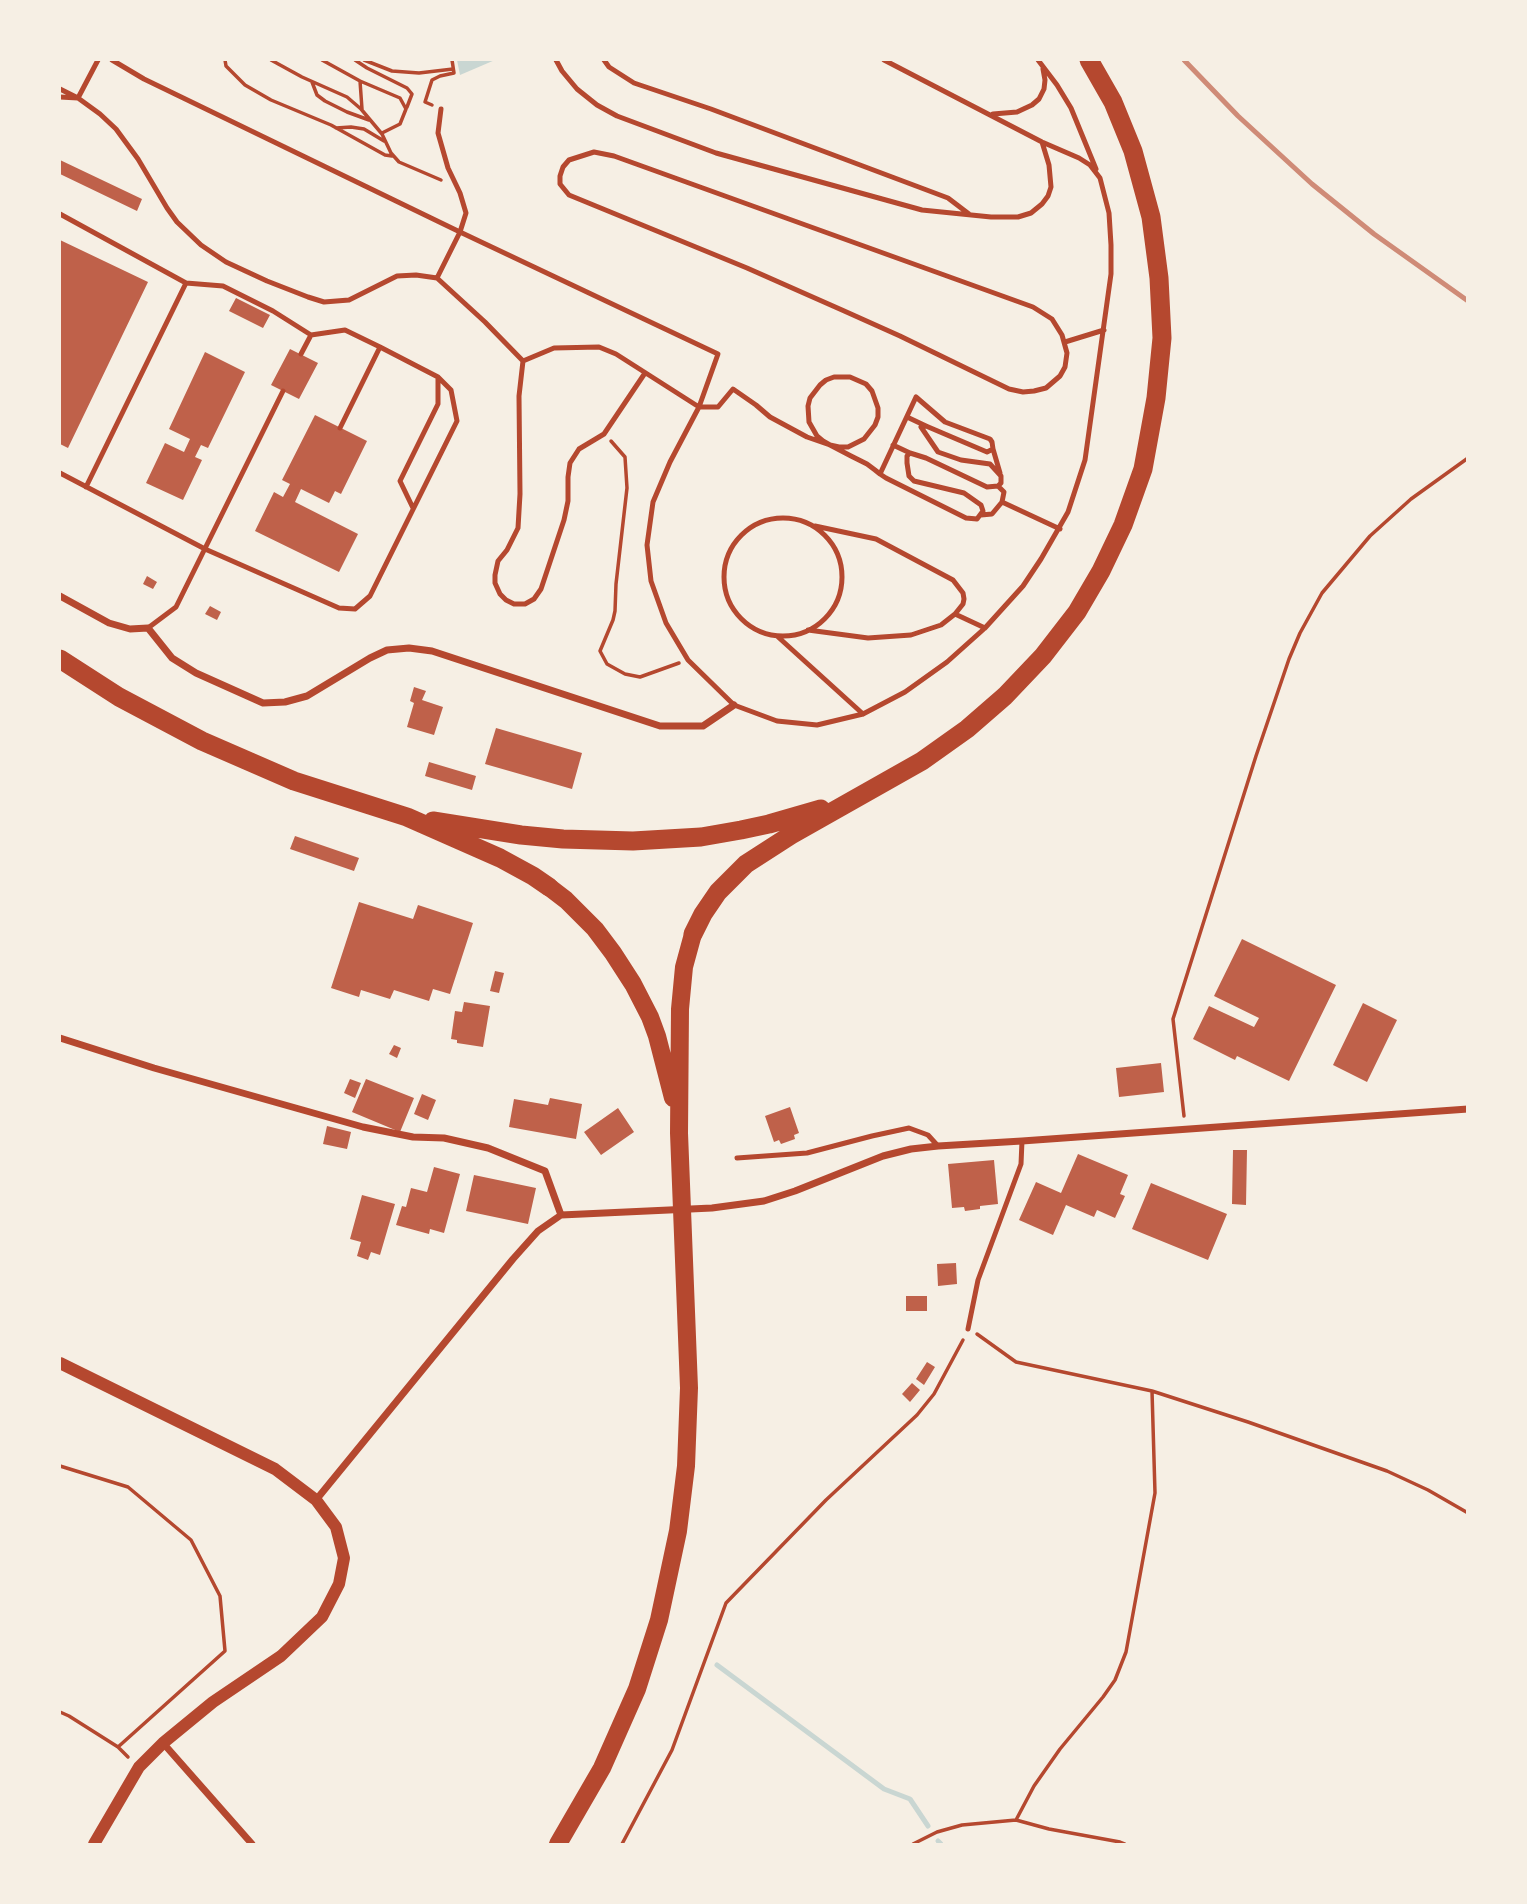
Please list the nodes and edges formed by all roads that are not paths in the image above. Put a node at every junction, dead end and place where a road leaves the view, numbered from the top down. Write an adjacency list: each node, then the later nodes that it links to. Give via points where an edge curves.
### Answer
1 (98, 60): 10 (lane)
2 (112, 60): 17 (lane)
3 (556, 60): 16 (lane, via 577,89 617,116 728,156 922,210)
4 (604, 60): 16 (lane, via 634,83 948,198)
5 (884, 60): 12 (lane)
6 (1038, 60): 12 (lane, via 1045,80 1039,99 1017,112); 14 (lane, via 1071,108)
7 (1089, 60): 57 (highway, via 1133,151 1158,257 1161,359 1143,469 1101,571 1050,648 983,716)
8 (60, 89): 10 (lane)
9 (60, 97): 10 (lane)
10 (78, 98): 18 (lane, via 126,141 177,222 226,262 324,302 349,300 397,276)
11 (441, 109): 17 (lane, via 438,133 466,213)
12 (989, 114): 13 (lane)
13 (1042, 142): 14 (lane, via 1086,161); 16 (lane, via 1051,181 1042,204 1018,217)
14 (1100, 178): 20 (lane, via 1111,246)
15 (60, 214): 19 (lane)
16 (971, 215)
17 (460, 232): 18 (lane); 29 (lane, via 718,354)
18 (437, 278): 25 (lane)
19 (186, 283): 21 (lane, via 223,286); 40 (lane)
20 (1104, 330): 22 (lane); 46 (lane, via 1085,460)
21 (311, 335): 23 (lane, via 345,330); 24 (lane)
22 (1065, 342): 22 (lane, via 1065,367 1053,383 1034,391 1009,389 747,268 569,195 560,184 563,167 569,160 594,152 614,156 1032,307 1052,319)
23 (380, 347): 27 (lane); 32 (lane)
24 (301, 354)
25 (523, 361): 26 (lane, via 554,348 599,347); 26 (lane, via 518,528 495,575 500,594 514,604 525,604 541,589 564,520 570,463 579,449 604,434)
26 (645, 373): 29 (lane)
27 (438, 377): 43 (lane, via 438,404 400,481); 43 (lane, via 451,390 457,421)
28 (283, 391): 47 (lane)
29 (699, 407): 33 (lane, via 719,407 733,389 769,417); 55 (lane, via 653,502 646,545 666,623 688,660)
30 (906, 417): 31 (lane); 34 (lane); 35 (lane, via 916,397 945,422 990,439)
31 (926, 426): 35 (lane, via 980,450); 39 (lane, via 921,427 938,452 990,464)
32 (340, 428)
33 (830, 445): 33 (lane, via 857,444 875,425 876,399 866,384 834,377 810,398 809,422 817,436); 38 (lane)
34 (893, 445): 36 (lane); 38 (lane)
35 (993, 449): 39 (lane)
36 (910, 453): 41 (lane, via 980,485); 44 (lane, via 906,463 914,481 964,493 981,505)
37 (60, 472): 40 (lane)
38 (880, 474): 44 (lane, via 966,517)
39 (1001, 476): 41 (lane)
40 (86, 486): 47 (lane)
41 (998, 486): 42 (lane, via 1004,492)
42 (1002, 502): 44 (lane, via 992,514); 46 (lane)
43 (413, 508): 47 (lane, via 370,596 355,608 339,608)
44 (981, 516)
45 (814, 526): 49 (lane, via 876,539 953,580 964,599); 52 (lane, via 836,551 842,580 832,610); 53 (lane, via 780,517 763,521 740,535 726,558 725,593 733,609 751,628)
46 (1060, 529): 51 (lane, via 1023,586)
47 (205, 549): 50 (lane, via 176,607)
48 (60, 596): 50 (street, via 109,623)
49 (955, 614): 51 (lane); 52 (lane, via 941,625 911,635 868,638)
50 (148, 628): 55 (street, via 172,658 263,703 307,696 370,658 387,650 409,648 432,651 660,726 703,726)
51 (985, 628): 56 (lane, via 905,692)
52 (808, 630): 53 (lane)
53 (777, 636): 56 (lane)
54 (60, 659): 58 (highway, via 158,719 237,758)
55 (734, 705): 56 (lane, via 777,721 817,725)
56 (863, 714)
57 (895, 777): 58 (highway, via 832,805 769,824 701,837 562,839); 60 (highway, via 746,864 718,892)
58 (407, 817): 59 (highway, via 500,858)
59 (549, 887): 63 (highway, via 594,929 642,1000 663,1056)
60 (693, 934): 63 (highway, via 681,996)
61 (60, 1038): 67 (street, via 363,1126 488,1148 545,1171)
62 (1468, 1109): 64 (street)
63 (679, 1133): 74 (highway, via 690,1388 678,1531 659,1620 637,1689 597,1777)
64 (1022, 1141): 65 (street); 68 (lane, via 1021,1164 978,1280)
65 (938, 1146): 66 (lane, via 928,1135 909,1128 807,1153); 67 (street, via 883,1156 764,1201)
66 (737, 1158)
67 (561, 1215): 70 (street, via 538,1231 513,1259)
68 (968, 1329)
69 (60, 1363): 70 (street, via 275,1469)
70 (316, 1500): 71 (street, via 336,1527 344,1559 339,1584 322,1617 281,1656)
71 (163, 1743): 72 (street, via 139,1767); 73 (street)
72 (94, 1844)
73 (252, 1844)
74 (558, 1844)

